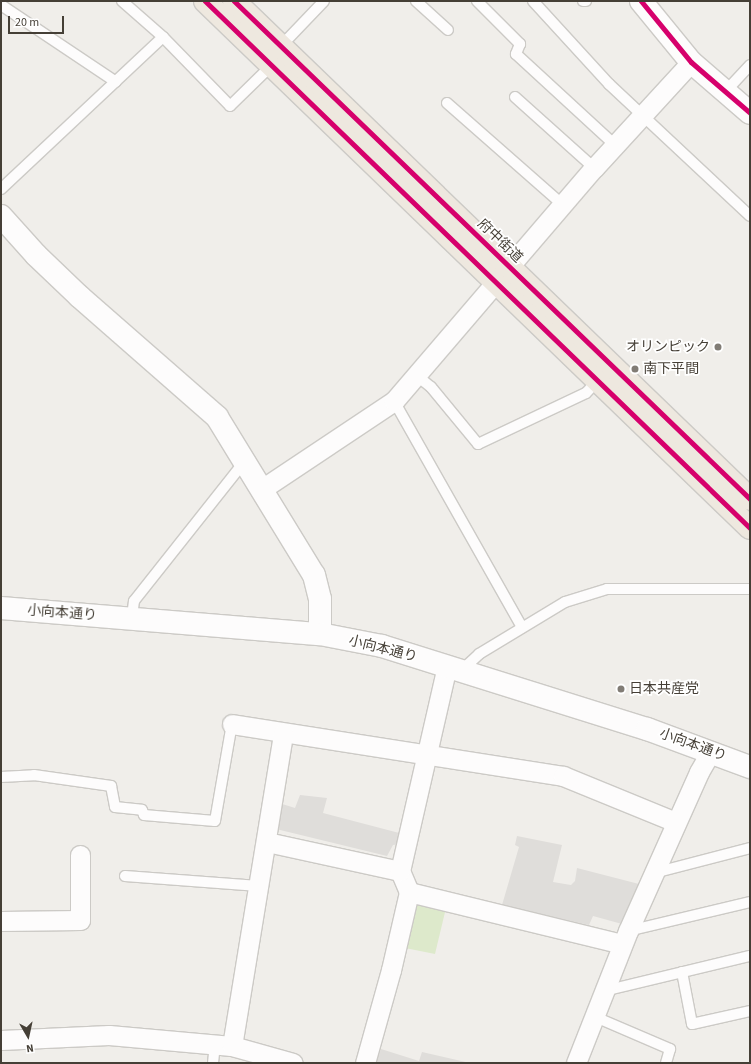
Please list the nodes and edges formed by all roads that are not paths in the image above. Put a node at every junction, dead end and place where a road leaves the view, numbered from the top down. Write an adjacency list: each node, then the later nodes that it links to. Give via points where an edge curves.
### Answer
1 (122, 1): 13 (lane)
2 (205, 1): 17 (highway, 府中街道)
3 (234, 1): 14 (highway, 府中街道)
4 (324, 1): 14 (lane)
5 (416, 1): 12 (lane)
6 (476, 1): 24 (lane, via 520,44 516,54)
7 (533, 1): 23 (lane, via 604,78)
8 (583, 1): 9 (lane)
9 (586, 1)
10 (641, 1): 15 (street)
11 (1, 5): 18 (lane)
12 (448, 30)
13 (163, 37): 17 (lane, via 230,106); 18 (lane)
14 (281, 46): 30 (highway, 府中街道)
15 (691, 62): 19 (street); 23 (street)
16 (750, 65): 19 (lane)
17 (271, 66): 30 (highway, 府中街道)
18 (116, 82): 26 (lane)
19 (725, 92): 22 (street)
20 (515, 97): 25 (lane)
21 (447, 103): 27 (lane)
22 (750, 113)
23 (643, 114): 24 (street); 29 (lane)
24 (615, 145): 25 (street)
25 (594, 168): 27 (street)
26 (1, 189)
27 (564, 205): 30 (street)
28 (1, 216): 34 (street, via 80,297 217,417)
29 (750, 216)
30 (503, 274): 31 (street); 32 (highway, 府中街道); 36 (highway, 府中街道)
31 (416, 375): 32 (lane, via 431,387 478,444 586,392); 33 (street)
32 (598, 380): 37 (highway, 府中街道)
33 (394, 401): 35 (street); 41 (lane)
34 (244, 461): 35 (street); 40 (lane, via 134,601)
35 (262, 489): 42 (street, via 314,575 320,599)
36 (750, 499)
37 (750, 528)
38 (750, 589): 41 (lane, via 607,589 566,602)
39 (1, 608): 40 (street, 小向本通り)
40 (132, 617): 42 (street, 小向本通り)
41 (522, 627): 43 (lane)
42 (320, 634): 43 (street, 小向本通り, via 382,646)
43 (454, 668): 46 (street, 小向本通り); 47 (street)
44 (232, 724): 45 (street); 49 (lane, via 215,821 144,815 142,810 115,807 111,786 34,775)
45 (283, 733): 47 (street); 51 (street)
46 (711, 751): 48 (street, 小向本通り); 50 (street)
47 (426, 754): 50 (street, via 563,776); 54 (street)
48 (750, 767)
49 (1, 777)
50 (676, 822): 55 (street)
51 (266, 842): 54 (street); 57 (street)
52 (750, 848): 55 (lane)
53 (80, 855): 60 (street, via 80,920)
54 (400, 871): 58 (street)
55 (654, 873): 61 (street)
56 (125, 876): 57 (lane)
57 (259, 886): 68 (street)
58 (409, 892): 61 (street); 71 (street, via 391,970)
59 (750, 902): 61 (lane)
60 (1, 921)
61 (625, 937): 64 (street)
62 (750, 956): 63 (lane)
63 (682, 972): 64 (lane); 65 (lane, via 692,1024)
64 (603, 991): 66 (street)
65 (750, 1011)
66 (593, 1016): 72 (street); 73 (lane, via 670,1049)
67 (1, 1040): 68 (street, via 109,1035)
68 (223, 1045): 69 (lane); 70 (street)
69 (213, 1063)
70 (294, 1063)
71 (365, 1063)
72 (576, 1063)
73 (666, 1063)

